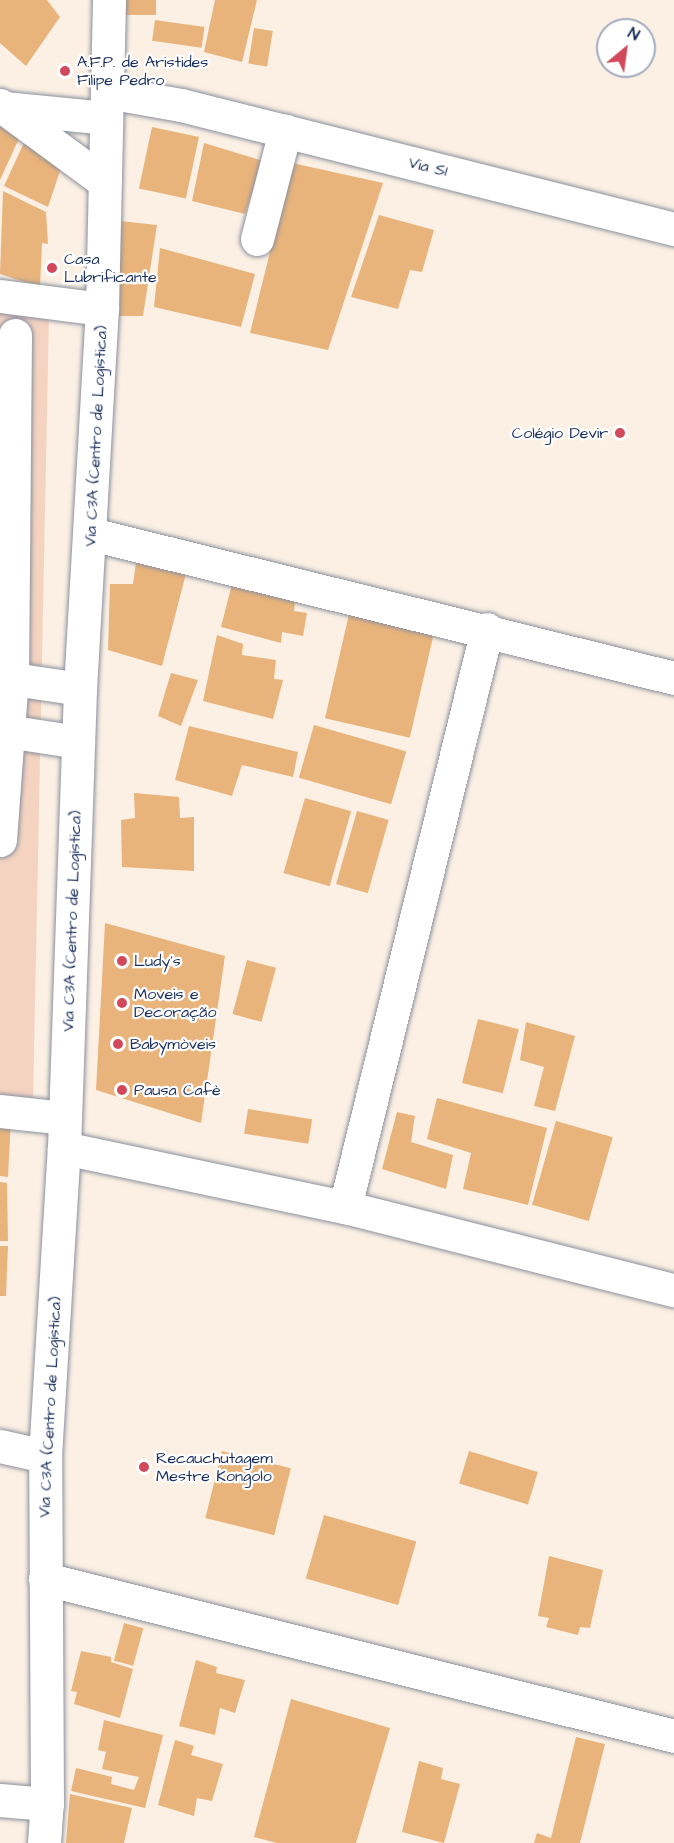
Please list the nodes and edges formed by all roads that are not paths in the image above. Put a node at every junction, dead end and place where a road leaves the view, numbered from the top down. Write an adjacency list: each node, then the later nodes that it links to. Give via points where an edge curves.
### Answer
1 (109, 0): 2 (street, Via C3A (Centro de Logística))
2 (107, 105): 3 (street, Via S1); 4 (street, Via S1, via 181,105); 5 (street, Via C3A (Centro de Logística))
3 (1, 106): 5 (street)
4 (285, 131): 6 (street, Via S1); 7 (street)
5 (105, 182): 9 (street, Via C3A (Centro de Logística))
6 (674, 229)
7 (257, 239)
8 (0, 296): 9 (street)
9 (102, 309): 11 (street, Via C3A (Centro de Logística))
10 (15, 335): 13 (street)
11 (91, 534): 12 (street); 15 (street, Via C3A (Centro de Logística))
12 (487, 629): 14 (street); 21 (street)
13 (6, 677): 15 (street); 16 (street)
14 (674, 678)
15 (80, 689): 17 (street, Via C3A (Centro de Logística))
16 (4, 730): 17 (street); 18 (street)
17 (78, 742): 20 (street, Via C3A (Centro de Logística))
18 (0, 840)
19 (0, 1111): 20 (street)
20 (64, 1133): 21 (street); 24 (street, Via C3A (Centro de Logística))
21 (345, 1207): 22 (street)
22 (674, 1290)
23 (0, 1446): 24 (street)
24 (45, 1456): 25 (street, Via C3A (Centro de Logística))
25 (45, 1579): 26 (street); 28 (street, Via C3A (Centro de Logística))
26 (674, 1736)
27 (0, 1800): 28 (street)
28 (47, 1804): 29 (street, Via C3A (Centro de Logística))
29 (44, 1843)

